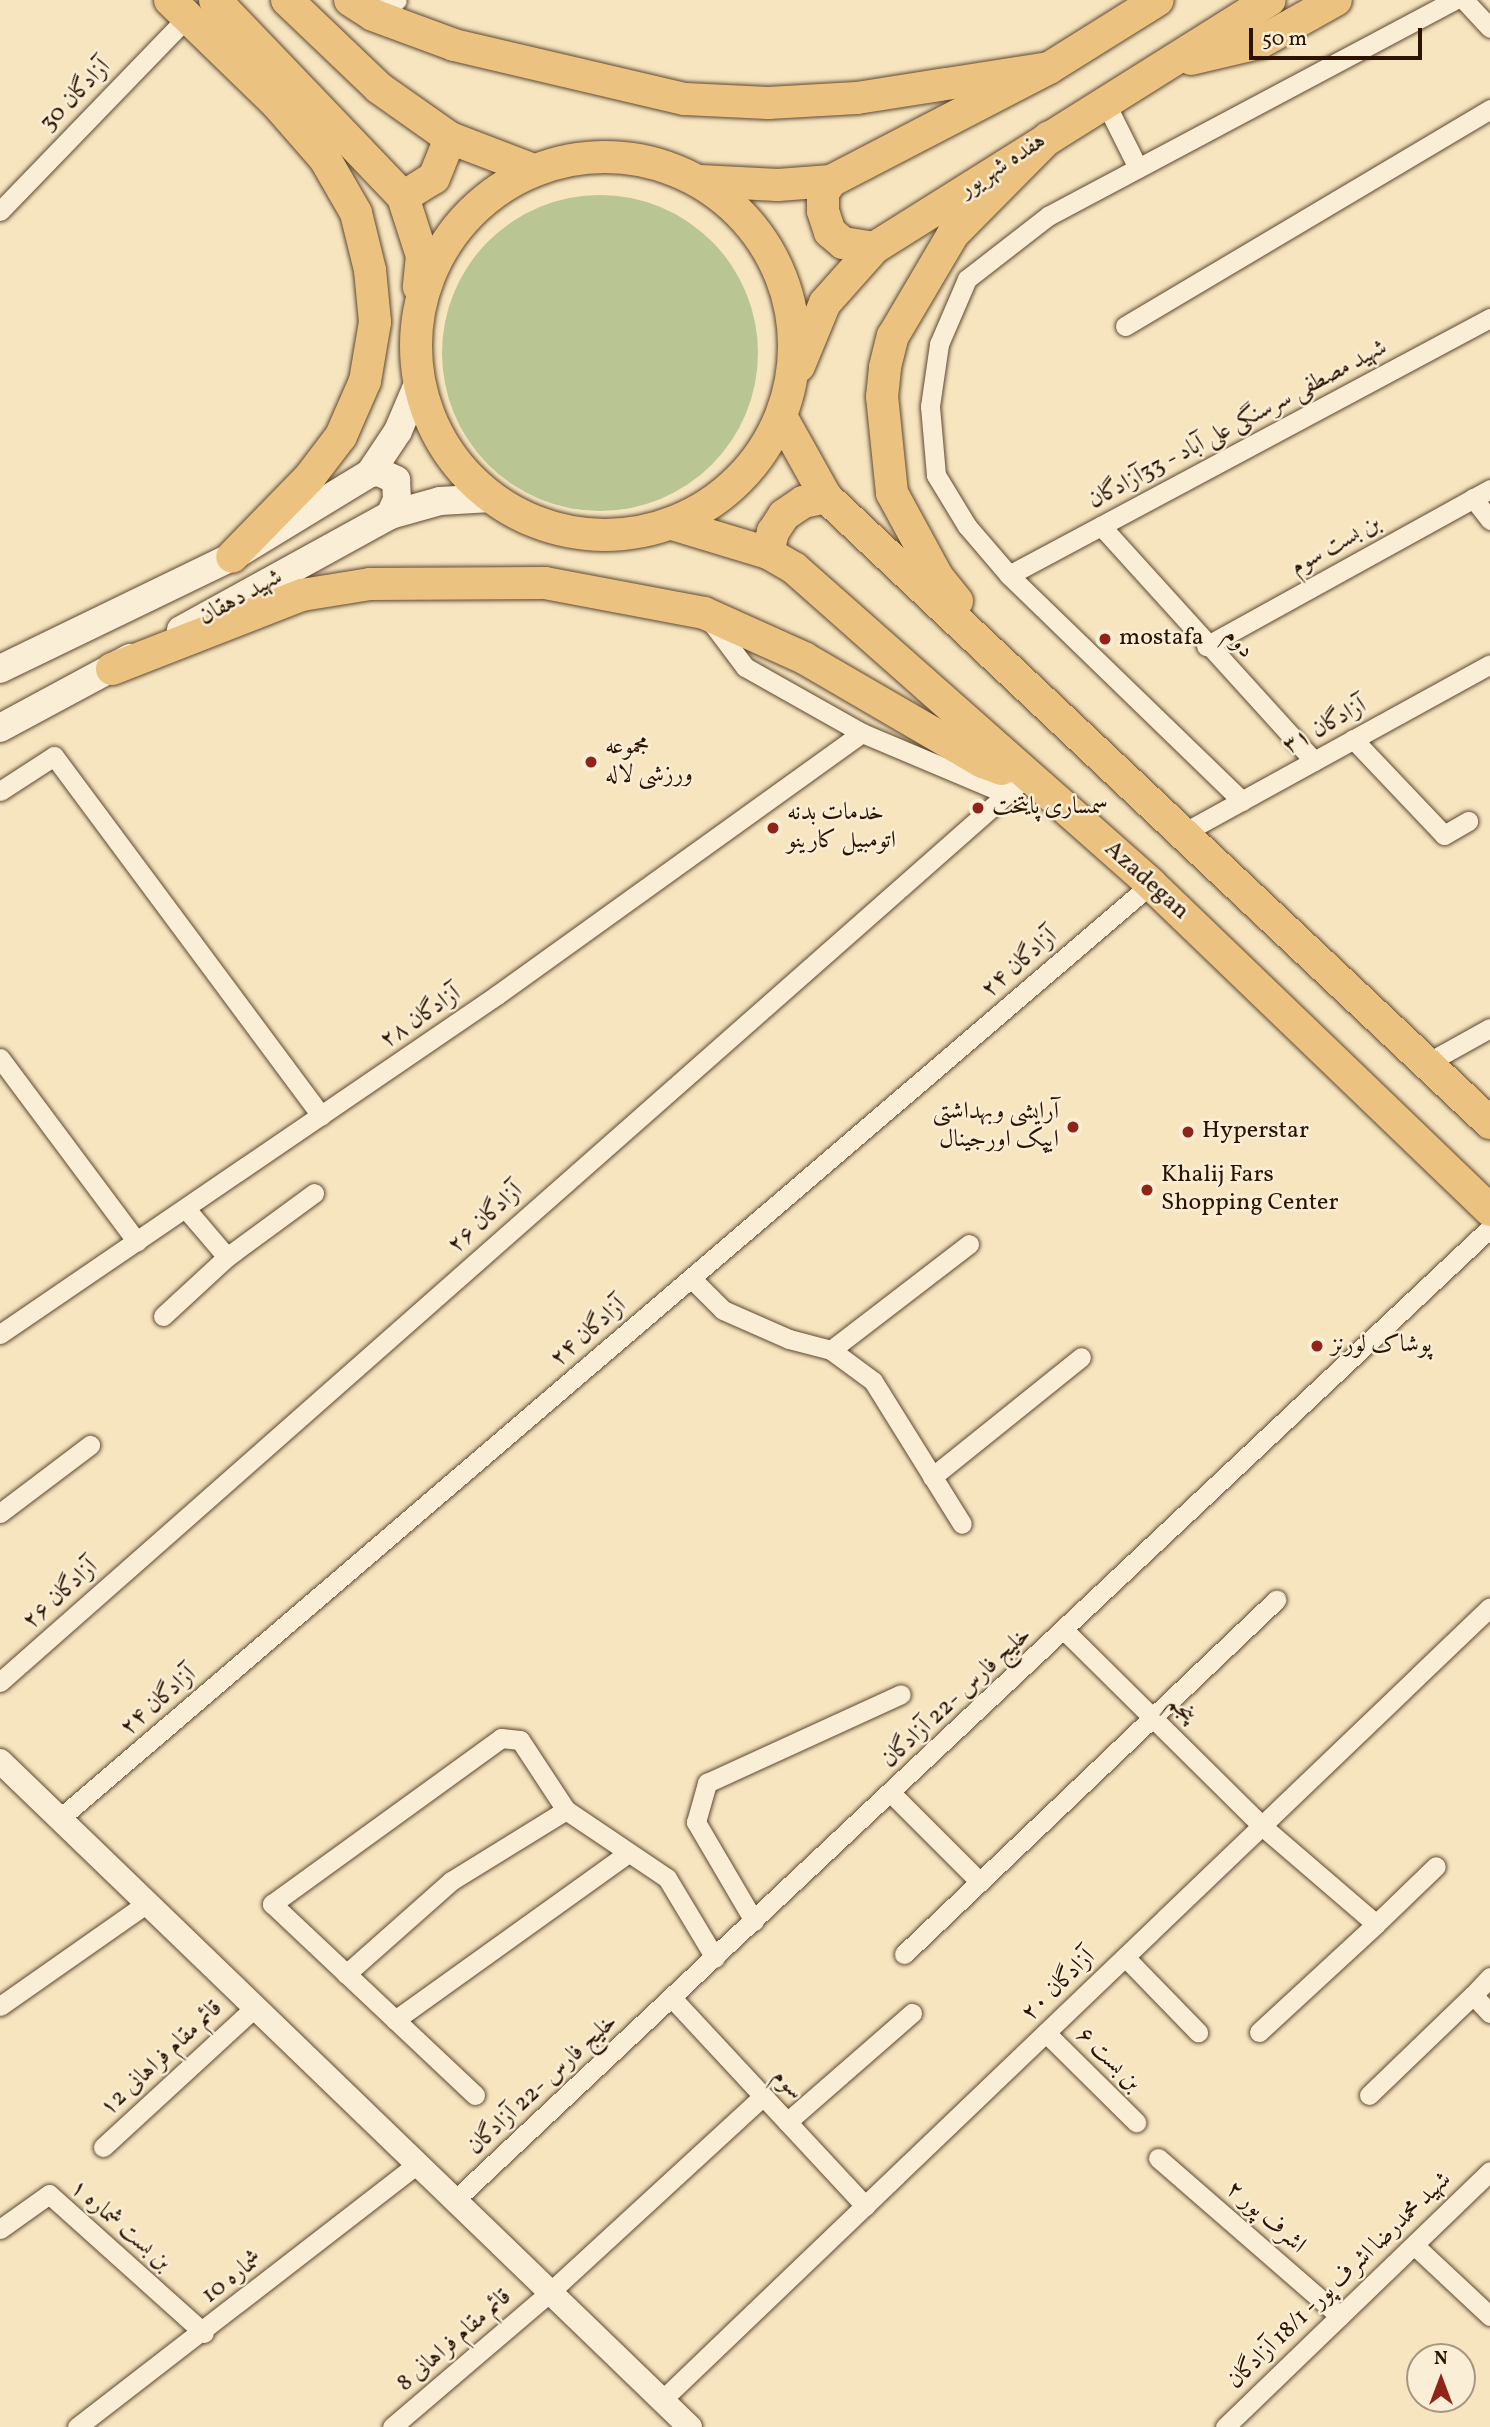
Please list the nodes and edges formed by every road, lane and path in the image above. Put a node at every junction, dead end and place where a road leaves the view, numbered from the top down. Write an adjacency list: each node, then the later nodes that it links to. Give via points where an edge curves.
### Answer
1 (215, 0): 21 (main road)
2 (288, 0): 16 (main road, via 379,88)
3 (1270, 0): 11 (main road, هفده شهریور)
4 (1336, 0): 11 (main road, via 1259,43)
5 (1455, 0): 17 (street)
6 (1464, 0): 10 (street)
7 (1154, 2): 12 (main road)
8 (373, 5): 12 (main road, via 454,45 685,99 768,103 857,98)
9 (179, 8): 22 (street, آزادگان 30); 39 (main road, via 325,159 356,213 370,270 375,322 365,381 341,436 309,478)
10 (1487, 21)
11 (1162, 66): 13 (main road, هفده شهریور)
12 (1049, 68): 20 (main road)
13 (1104, 100): 15 (main road, هفده شهریور); 17 (street)
14 (1490, 108): 25 (street)
15 (1049, 137): 23 (main road, هفده شهریور); 46 (main road, via 947,243 893,337 882,397 892,493 910,532 937,576)
16 (450, 138): 18 (main road); 21 (main road, via 434,178)
17 (1138, 168): 40 (street, via 1048,216 967,279 939,344 930,406 936,475 967,526)
18 (534, 170): 19 (main road, via 590,157 647,160); 26 (main road, via 489,195 452,232 427,278)
19 (700, 181): 20 (main road, via 778,185); 28 (main road, via 744,216 773,255 790,300 796,348)
20 (831, 181): 23 (main road, via 823,193 830,232 843,243)
21 (403, 197): 26 (main road, via 422,256)
22 (0, 211)
23 (874, 248): 28 (main road, هفده شهریور, via 825,303)
24 (1490, 318): 37 (street, شهید مصطفی سرسنگی علی آباد - 33آزادگان)
25 (1125, 326)
26 (415, 328): 27 (main road)
27 (418, 384): 30 (main road, شهید دهقان, via 398,431); 33 (main road, via 439,437 458,466)
28 (792, 384): 29 (main road)
29 (782, 418): 32 (main road); 36 (main road, via 755,463 727,490)
30 (370, 473): 34 (main road, via 396,480 397,500); 39 (main road, شهید دهقان)
31 (1481, 493): 35 (street); 42 (street, بن بست سوم)
32 (826, 497): 38 (main road, via 803,502 785,515 773,532); 46 (main road)
33 (491, 498): 34 (main road, شهید دهقان, via 440,501); 36 (main road, via 547,527 597,534)
34 (390, 515): 45 (main road, شهید دهقان)
35 (1490, 520)
36 (672, 524): 38 (main road, Azadegan)
37 (1101, 526): 40 (street, شهید مصطفی سرسنگی علی آباد - 33آزادگان); 42 (street, دوم)
38 (768, 554): 51 (main road, Azadegan, via 794,568)
39 (232, 556): 44 (main road, شهید دهقان)
40 (1009, 575): 53 (street)
41 (704, 613): 45 (main road, via 545,583 370,584 302,595); 48 (street, via 745,667); 51 (main road, via 804,658)
42 (1206, 646): 50 (street, دوم)
43 (1490, 664): 49 (street, ۳۱ آزادگان)
44 (0, 669)
45 (112, 669): 47 (main road, شهید دهقان)
46 (1033, 695): 55 (main road)
47 (0, 728)
48 (862, 733): 51 (street); 60 (street, ۲۸ آزادگان)
49 (1353, 740): 50 (street, ۳۱ آزادگان); 54 (street, via 1444,835)
50 (1314, 761): 53 (street, ۳۱ آزادگان)
51 (1015, 785): 56 (main road, Azadegan); 81 (street, ۲۶ آزادگان)
52 (0, 791): 60 (street, via 54,756)
53 (1242, 801): 55 (street, ۳۱ آزادگان)
54 (1468, 821)
55 (1183, 833): 59 (main road)
56 (1151, 884): 64 (main road, Azadegan); 69 (street, ۲۴ آزادگان)
57 (1490, 1028): 59 (street)
58 (0, 1058): 66 (street)
59 (1427, 1063): 61 (main road)
60 (321, 1116): 63 (street, ۲۸ آزادگان)
61 (1490, 1123)
62 (314, 1193): 68 (street)
63 (186, 1209): 66 (street, ۲۸ آزادگان); 68 (street)
64 (1490, 1210)
65 (1490, 1228): 80 (street, خلیج فارس -22 آزادگان)
66 (137, 1242): 71 (street, ۲۸ آزادگان)
67 (969, 1244): 72 (street)
68 (227, 1257): 70 (street)
69 (691, 1278): 72 (street, via 723,1310 789,1339); 87 (street, ۲۴ آزادگان)
70 (163, 1316)
71 (0, 1334)
72 (831, 1350): 75 (street, via 873,1381)
73 (1081, 1357): 75 (street)
74 (90, 1445): 76 (street)
75 (932, 1477): 77 (street)
76 (0, 1513)
77 (962, 1524)
78 (1276, 1600): 83 (street)
79 (1490, 1607): 88 (street, ۲۰ آزادگان)
80 (1065, 1630): 83 (street, پنجم); 85 (street, خلیج فارس -22 آزادگان)
81 (0, 1682)
82 (901, 1694): 93 (street, via 707,1783 696,1822)
83 (1154, 1717): 88 (street, پنجم); 91 (street)
84 (0, 1761): 87 (street)
85 (891, 1793): 91 (street); 93 (street, خلیج فارس -22 آزادگان)
86 (566, 1810): 89 (street); 98 (street, via 451,1881); 98 (street, via 520,1740 501,1738 272,1904)
87 (60, 1819): 92 (street)
88 (1262, 1826): 94 (street, پنجم); 96 (street, ۲۰ آزادگان)
89 (627, 1854): 97 (street, via 667,1878); 106 (street)
90 (1436, 1866): 94 (street)
91 (981, 1882): 95 (street)
92 (147, 1903): 102 (street); 103 (street)
93 (754, 1922): 97 (street, خلیج فارس -22 آزادگان)
94 (1376, 1924): 108 (street)
95 (904, 1954)
96 (1125, 1957): 107 (street); 109 (street, ۲۰ آزادگان)
97 (715, 1958): 101 (street, خلیج فارس -22 آزادگان)
98 (346, 1974): 106 (street)
99 (1490, 1977): 100 (street)
100 (1473, 1995): 105 (street); 111 (street)
101 (672, 1998): 112 (street, سوم); 119 (street, خلیج فارس -22 آزادگان)
102 (0, 2006)
103 (255, 2007): 115 (street, ۱2 قائم مقام فراهانی); 117 (street)
104 (912, 2013): 113 (street)
105 (1490, 2013)
106 (395, 2020): 110 (street)
107 (1198, 2032)
108 (1259, 2032)
109 (1046, 2033): 114 (street, بن بست ۶); 120 (street, ۲۰ آزادگان)
110 (475, 2095)
111 (1369, 2095)
112 (763, 2096): 113 (street, سوم); 123 (street, 8 قائم مقام فراهانی)
113 (788, 2122): 120 (street, سوم)
114 (1136, 2122)
115 (103, 2147)
116 (1158, 2158): 124 (street, ۲ اشرف پور)
117 (417, 2164): 119 (street); 126 (street, شماره 10)
118 (1487, 2180): 122 (street, شهید محمدرضا اشرف پور- 18/1 آزادگان)
119 (455, 2200): 123 (street)
120 (865, 2206): 127 (street, ۲۰ آزادگان)
121 (0, 2229): 126 (street, بن بست شماره ۱, via 49,2194)
122 (1414, 2245): 124 (street, شهید محمدرضا اشرف پور- 18/1 آزادگان); 125 (street)
123 (550, 2292): 127 (street); 129 (street, 8 قائم مقام فراهانی)
124 (1340, 2316): 131 (street, شهید محمدرضا اشرف پور- 18/1 آزادگان)
125 (1490, 2316)
126 (204, 2333): 128 (street, شماره 10)
127 (662, 2400): 130 (street)
128 (77, 2427)
129 (392, 2427)
130 (690, 2427)
131 (1225, 2427)

